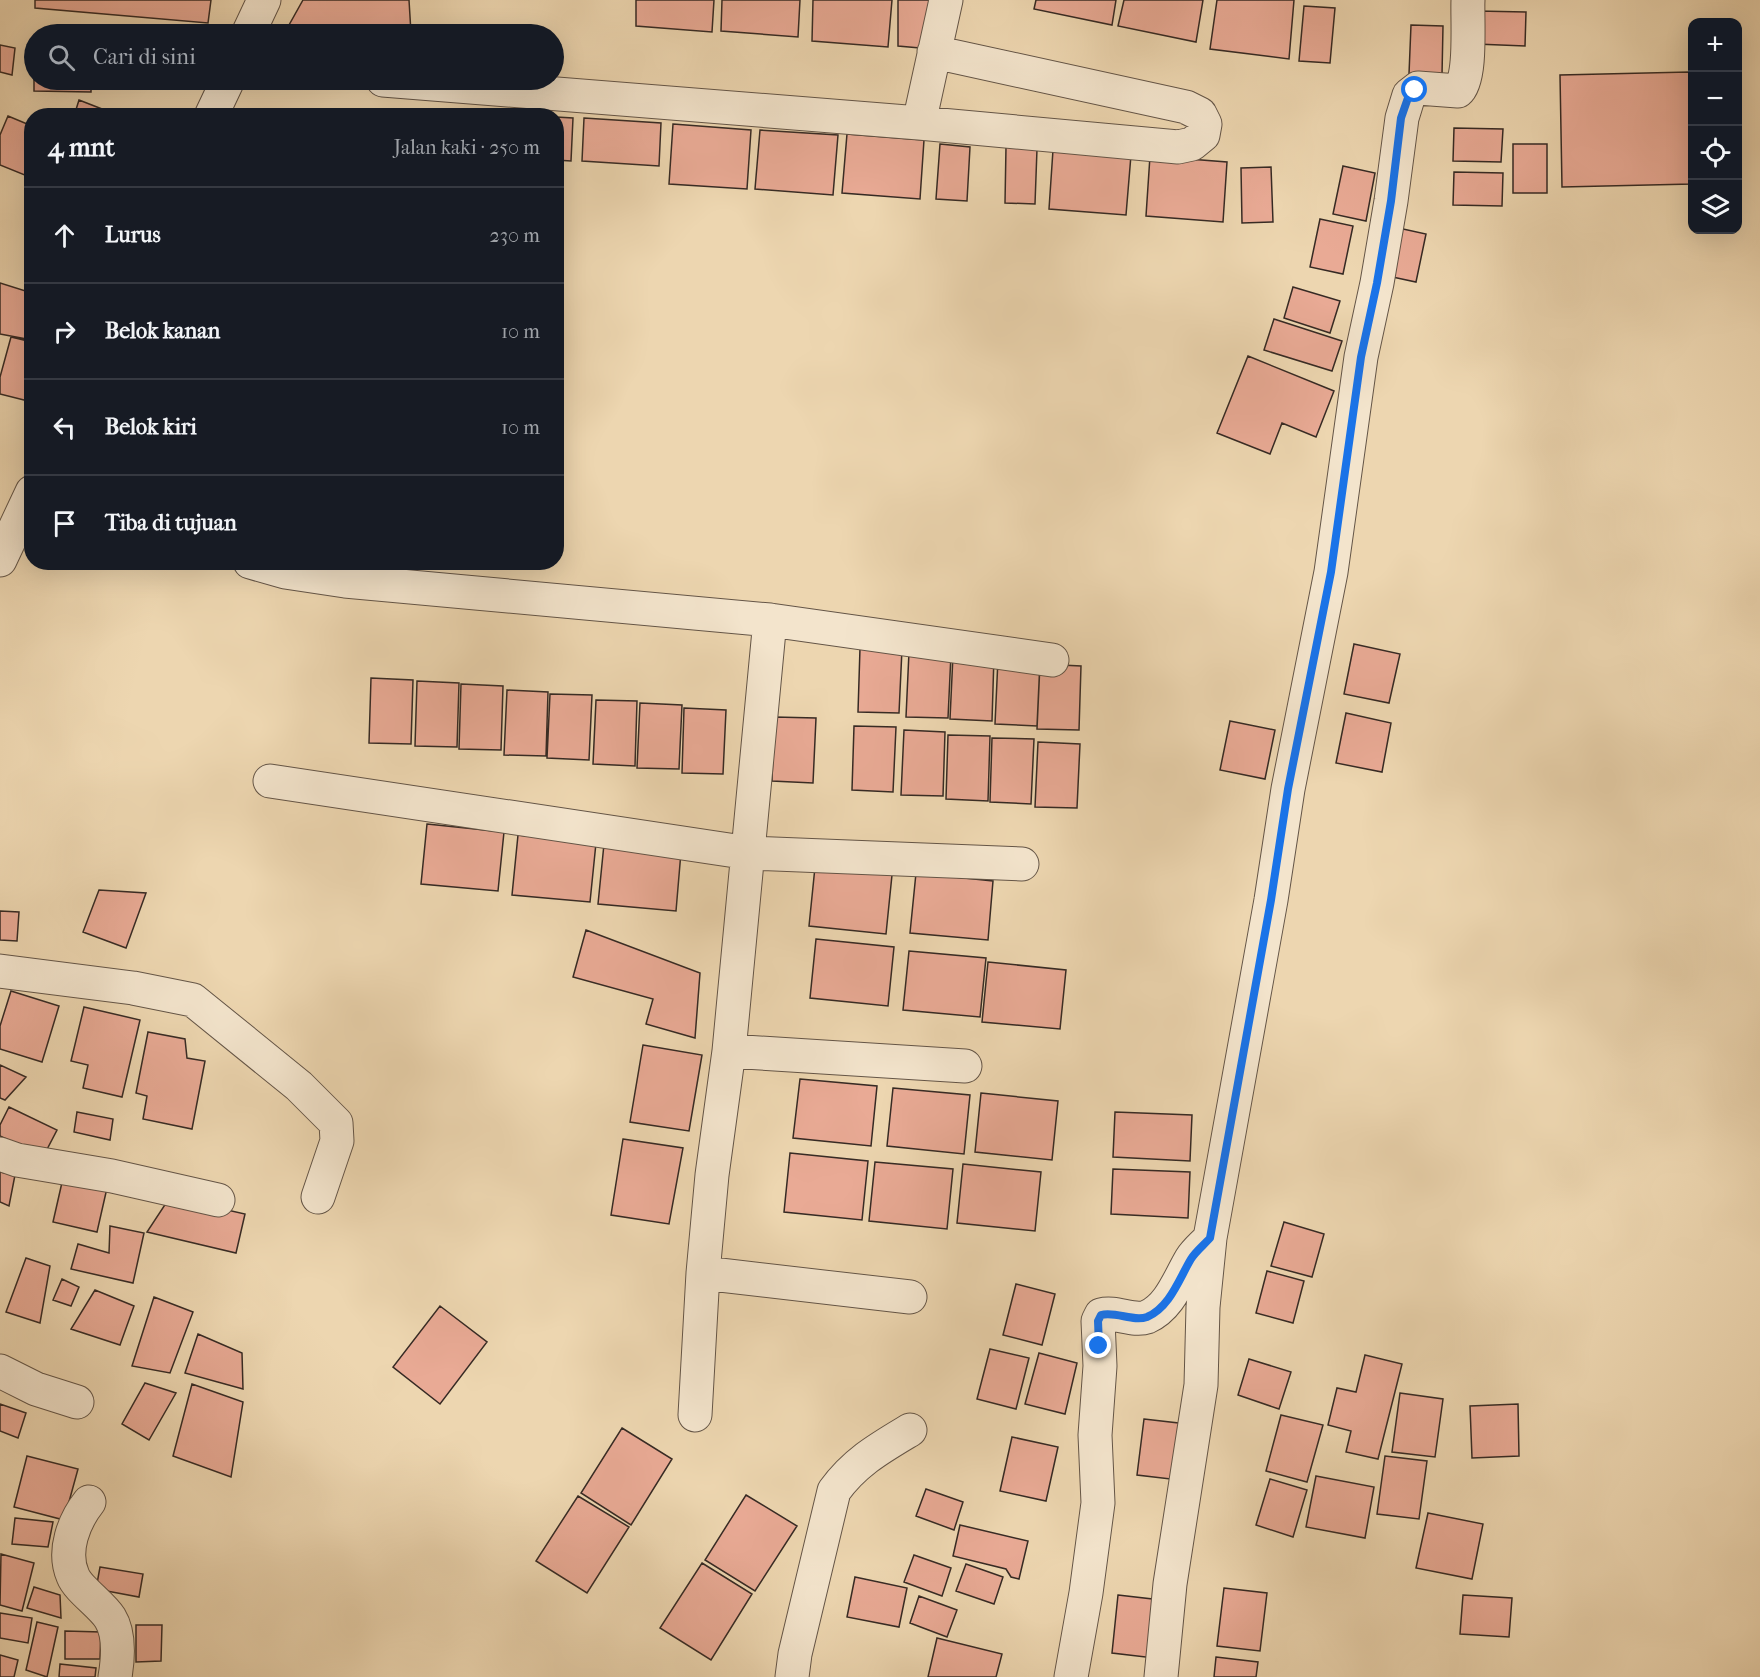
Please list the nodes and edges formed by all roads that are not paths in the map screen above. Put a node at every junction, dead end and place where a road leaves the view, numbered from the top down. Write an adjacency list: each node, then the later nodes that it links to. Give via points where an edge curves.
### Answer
1 (264, 0): 4 (street)
2 (946, 0): 5 (street)
3 (1468, 0): 24 (street, via 1467,69 1463,86 1458,90 1415,90 1409,95 1401,118 1389,213 1361,357 1331,572 1288,789)
4 (253, 24)
5 (934, 52): 9 (street); 9 (street, via 1186,107 1200,114 1205,124 1203,135 1192,144 1178,147)
6 (223, 90): 8 (street)
7 (508, 90): 9 (street)
8 (215, 108)
9 (919, 123)
10 (24, 509): 11 (street)
11 (0, 560)
12 (278, 570): 13 (street, via 345,581)
13 (770, 620): 14 (street); 16 (street)
14 (1052, 660)
15 (270, 781): 16 (street)
16 (749, 853): 17 (street); 19 (street)
17 (1022, 864)
18 (0, 971): 22 (street, via 134,988 193,1000 299,1086 336,1123 337,1141)
19 (729, 1051): 20 (street); 25 (street)
20 (965, 1066)
21 (0, 1154): 23 (street)
22 (318, 1197)
23 (218, 1200)
24 (1210, 1238): 34 (street, via 1193,1256 1162,1307 1147,1317 1107,1314 1098,1321 1098,1503); 35 (street, via 1201,1385 1170,1584)
25 (703, 1273): 26 (street); 29 (street)
26 (910, 1297)
27 (0, 1371): 28 (street, via 36,1389)
28 (77, 1402)
29 (696, 1415)
30 (910, 1430): 33 (street, via 867,1456 834,1491)
31 (89, 1502): 32 (street, via 78,1515 69,1553 73,1577 111,1619 119,1653)
32 (115, 1677)
33 (792, 1677)
34 (1071, 1677)
35 (1161, 1677)

